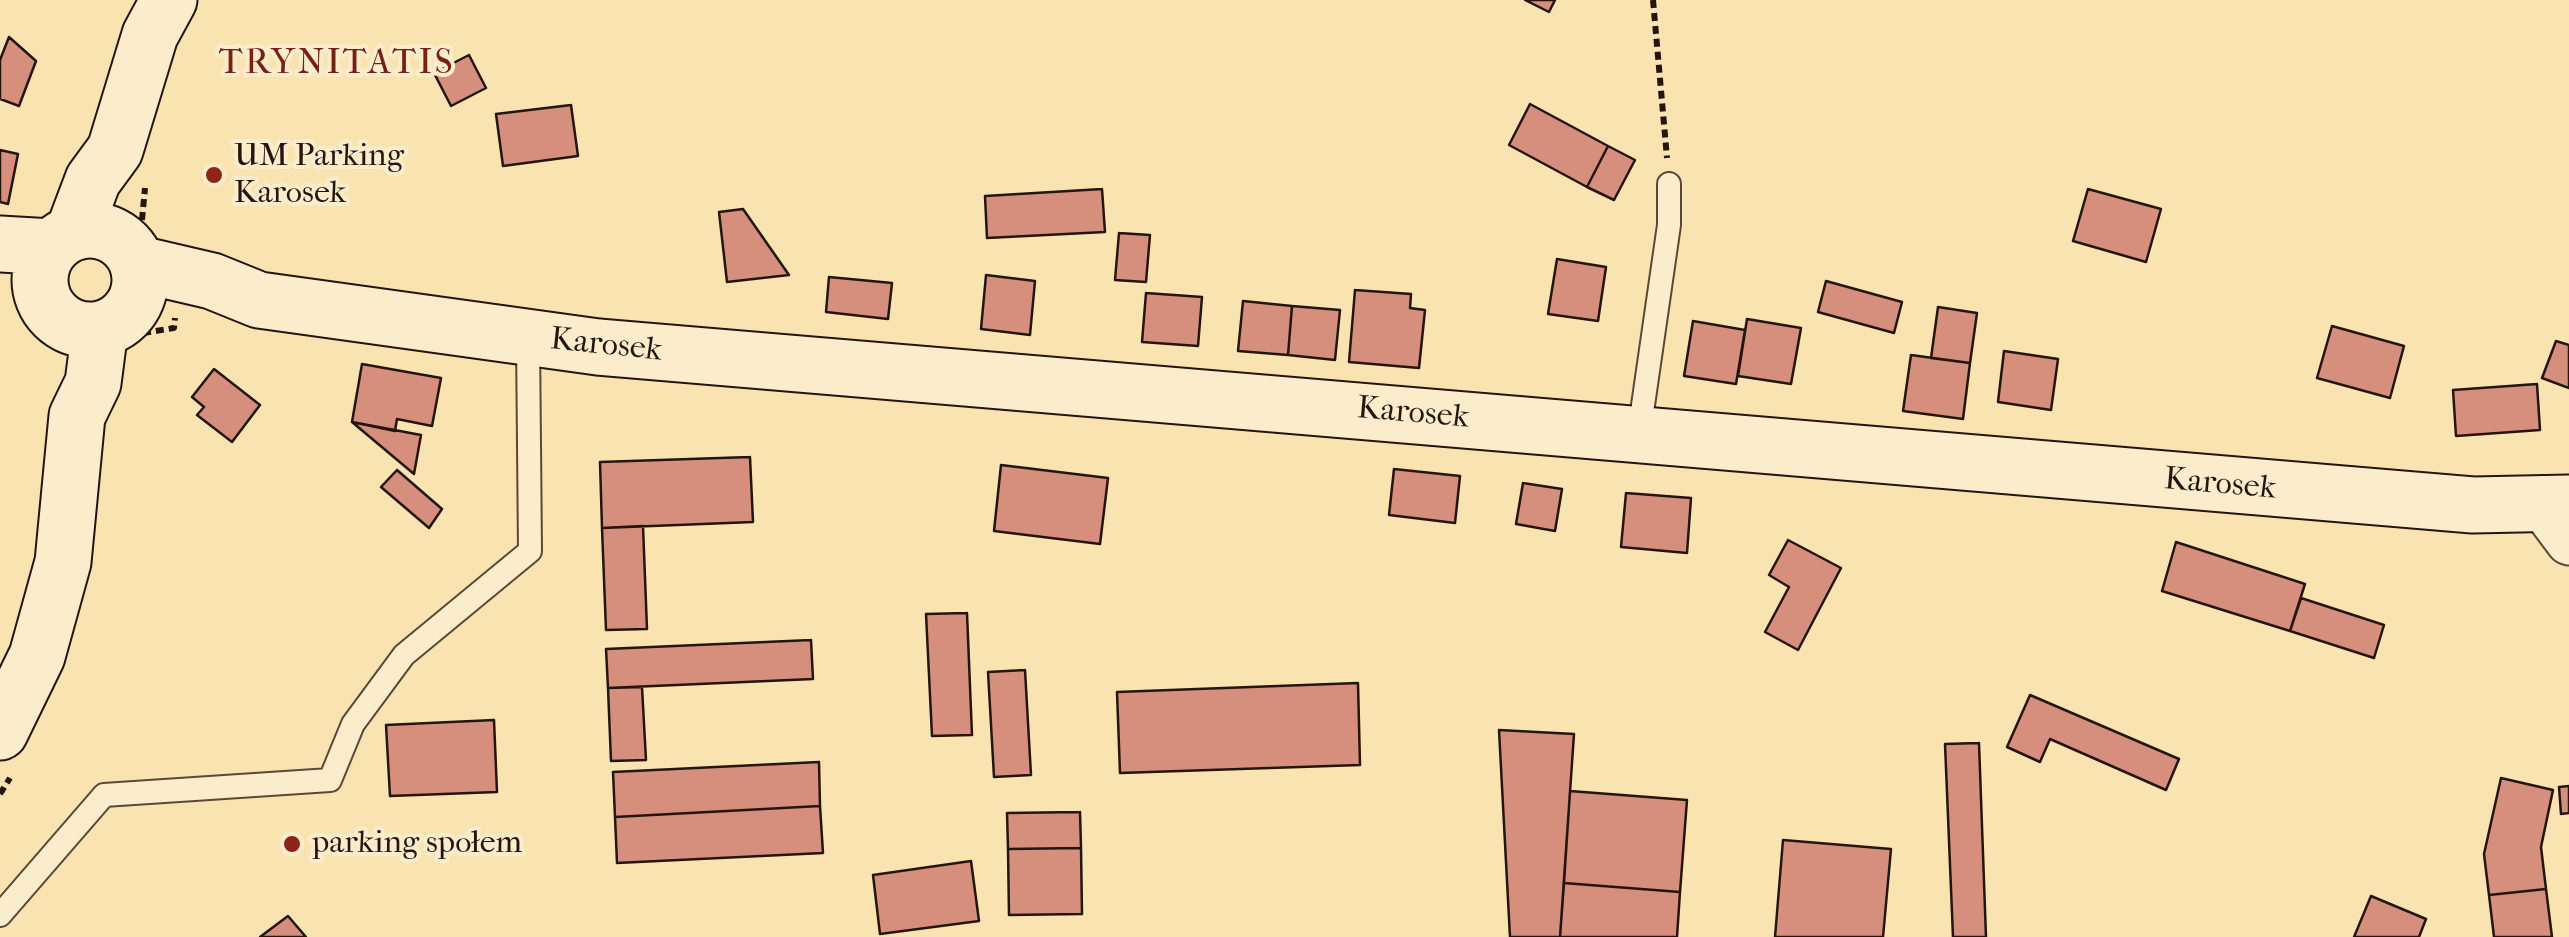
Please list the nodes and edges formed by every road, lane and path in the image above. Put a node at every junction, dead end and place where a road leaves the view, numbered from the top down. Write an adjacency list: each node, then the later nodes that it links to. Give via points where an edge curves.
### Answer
1 (169, 0): 4 (street, via 150,36 115,150 121,185)
2 (1653, 0): 3 (path)
3 (1669, 184): 6 (lane)
4 (71, 275): 5 (street, Karosek, via 212,282 259,300); 8 (street, via 93,383 77,416 64,562 38,656)
5 (528, 338): 6 (street, Karosek); 9 (lane, via 530,551 404,655 353,724 330,780 104,795)
6 (1639, 433): 7 (street, Karosek)
7 (2560, 517)
8 (0, 732)
9 (0, 915)

